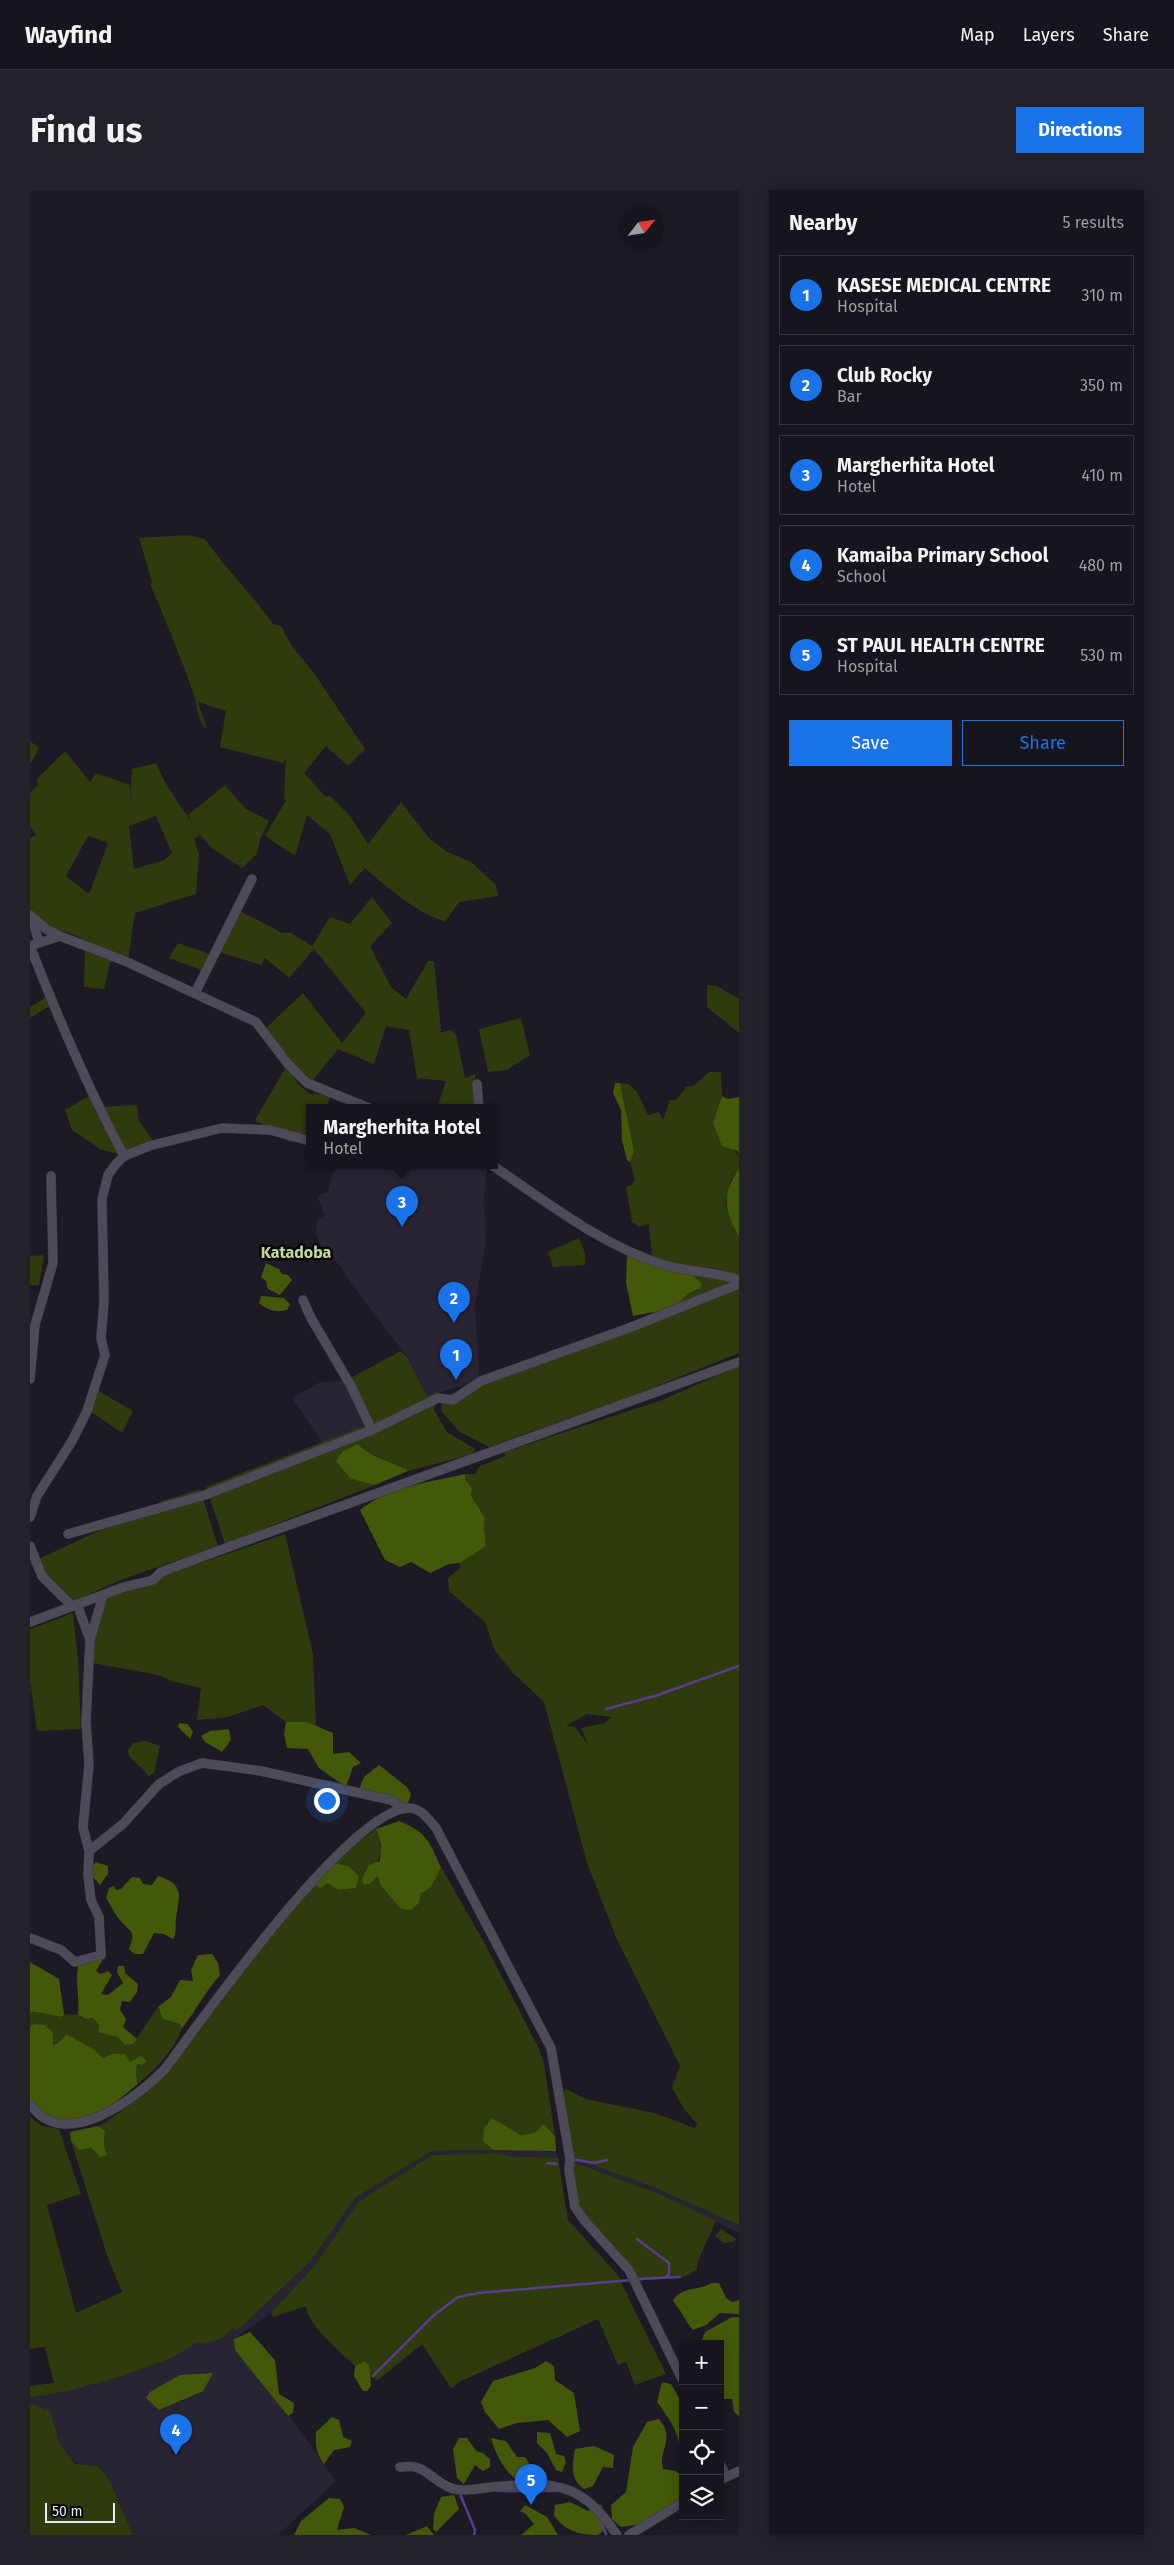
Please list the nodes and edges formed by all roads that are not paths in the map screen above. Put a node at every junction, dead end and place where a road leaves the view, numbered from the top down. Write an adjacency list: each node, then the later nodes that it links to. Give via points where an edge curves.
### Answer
1 (252, 879): 5 (street)
2 (30, 915): 3 (street); 4 (street)
3 (60, 936): 4 (street); 5 (street)
4 (33, 945): 10 (street, via 61,1024)
5 (195, 993): 7 (street, via 258,1024 288,1064 310,1086)
6 (477, 1084): 8 (street)
7 (358, 1104)
8 (479, 1104)
9 (306, 1140): 10 (street, via 270,1130 222,1128 149,1146)
10 (124, 1156): 19 (street, via 108,1175 102,1199 104,1302 101,1338 105,1354 87,1411 72,1442 37,1496)
11 (498, 1169): 13 (street, via 611,1243 663,1264 720,1273)
12 (51, 1176): 17 (street, via 53,1263 35,1325)
13 (739, 1280)
14 (739, 1284): 18 (street, via 481,1381 453,1400 438,1398)
15 (304, 1300): 18 (street, via 310,1318 351,1386)
16 (739, 1362): 22 (street, via 419,1476)
17 (30, 1379)
18 (372, 1430): 20 (street, via 196,1498)
19 (30, 1517)
20 (68, 1534)
21 (30, 1546): 23 (street, via 42,1576)
22 (103, 1596): 23 (street); 25 (street)
23 (74, 1605): 24 (street); 25 (street)
24 (30, 1622)
25 (90, 1640): 27 (street, via 86,1721 89,1765 83,1827)
26 (404, 1808): 27 (street, via 391,1800 261,1771 202,1763 180,1770 159,1784 123,1824); 29 (street, via 376,1822 347,1844 258,1945 147,2088 107,2114 71,2124 42,2117); 30 (street, via 419,1811 436,1828 551,2048 576,2207 629,2270)
27 (89, 1851): 28 (street, via 88,1875 91,1900 99,1917 101,1955 75,1962 61,1950)
28 (30, 1938)
29 (30, 2104)
30 (679, 2373)
31 (400, 2466): 35 (street, via 416,2467 443,2486 456,2490 507,2485 559,2486 581,2495 601,2512)
32 (739, 2471): 33 (street)
33 (724, 2478)
34 (679, 2504): 36 (street)
35 (616, 2535)
36 (629, 2535)

